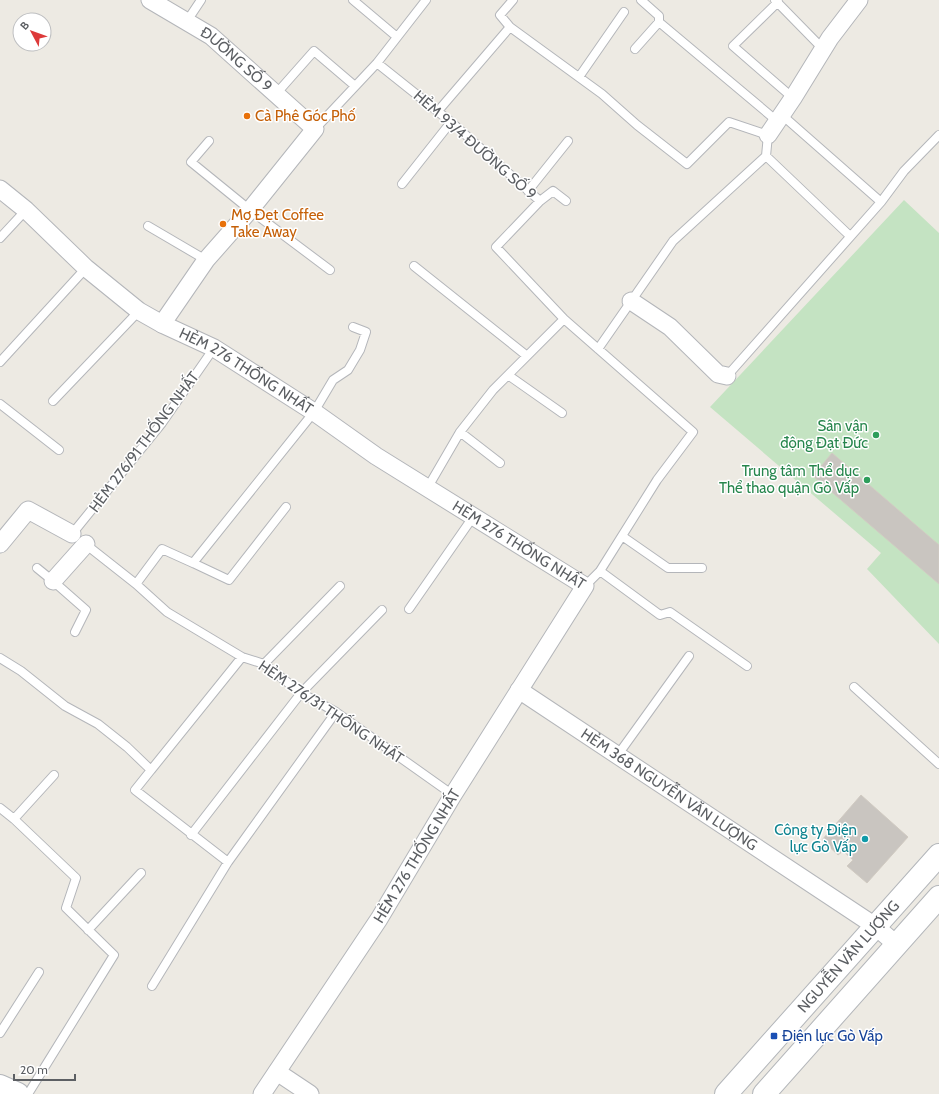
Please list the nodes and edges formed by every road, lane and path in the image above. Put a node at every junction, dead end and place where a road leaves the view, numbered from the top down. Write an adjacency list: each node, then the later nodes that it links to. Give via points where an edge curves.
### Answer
1 (150, 0): 10 (street, ĐƯỜNG SỐ 9)
2 (201, 0): 10 (lane)
3 (353, 0): 13 (lane)
4 (426, 0): 13 (lane)
5 (513, 0): 12 (lane, via 500,15)
6 (641, 0): 11 (lane, via 659,16)
7 (860, 0): 15 (street)
8 (776, 1): 15 (lane); 20 (lane, via 733,46)
9 (624, 12): 17 (lane)
10 (187, 22): 19 (street, ĐƯỜNG SỐ 9, via 211,36)
11 (659, 22): 14 (lane); 23 (lane)
12 (510, 27): 17 (lane); 21 (lane)
13 (397, 37): 16 (lane)
14 (635, 49)
15 (823, 49): 20 (street)
16 (377, 63): 18 (lane); 21 (lane, HẺM 93/4 ĐƯỜNG SỐ 9)
17 (579, 77): 23 (lane, via 687,164 729,122)
18 (355, 86): 19 (lane, via 314,51); 24 (lane)
19 (276, 94): 24 (street, ĐƯỜNG SỐ 9)
20 (793, 98): 23 (street)
21 (438, 111): 22 (lane, HẺM 93/4 ĐƯỜNG SỐ 9)
22 (451, 122): 29 (lane); 31 (lane, HẺM 93/4 ĐƯỜNG SỐ 9)
23 (776, 123): 28 (lane); 34 (lane)
24 (315, 129): 36 (street)
25 (939, 135): 34 (lane, via 904,171)
26 (209, 141): 36 (lane, via 191,162)
27 (568, 141): 31 (lane)
28 (766, 156): 38 (lane); 44 (lane, via 673,241)
29 (402, 184)
30 (0, 189): 35 (street, HẺM 276 THỐNG NHẤT)
31 (528, 191): 32 (lane, HẺM 93/4 ĐƯỜNG SỐ 9)
32 (540, 201): 33 (lane, via 553,191); 46 (lane, HẺM 93/4 ĐƯỜNG SỐ 9, via 496,247)
33 (566, 201)
34 (881, 202): 38 (lane)
35 (26, 210): 39 (lane); 42 (street, HẺM 276 THỐNG NHẤT)
36 (250, 210): 40 (street); 43 (lane)
37 (148, 226): 40 (lane)
38 (850, 236): 54 (lane)
39 (0, 238)
40 (206, 260): 47 (street)
41 (414, 266): 51 (lane)
42 (86, 268): 45 (street, HẺM 276 THỐNG NHẤT); 52 (lane)
43 (330, 270)
44 (631, 302): 50 (lane); 54 (street, via 670,327 718,374)
45 (139, 311): 47 (street, HẺM 276 THỐNG NHẤT); 55 (lane)
46 (564, 319): 50 (lane); 51 (lane)
47 (162, 324): 49 (street, HẺM 276 THỐNG NHẤT)
48 (353, 327): 57 (lane, via 366,332 360,350 348,370 333,380)
49 (214, 348): 57 (street, HẺM 276 THỐNG NHẤT); 65 (lane, HẺM 276/91 THỐNG NHẤT, via 162,423)
50 (598, 349): 66 (lane, via 693,432 657,480)
51 (527, 356): 53 (lane)
52 (0, 362)
53 (508, 375): 58 (lane); 59 (lane)
54 (727, 376)
55 (53, 401)
56 (0, 404): 60 (lane)
57 (314, 412): 62 (street, HẺM 276 THỐNG NHẤT, via 376,456); 69 (lane)
58 (562, 413)
59 (460, 432): 61 (lane); 62 (lane)
60 (59, 450)
61 (500, 463)
62 (428, 487): 64 (street, HẺM 276 THỐNG NHẤT)
63 (286, 507): 69 (lane, via 229,580)
64 (473, 517): 76 (street, HẺM 276 THỐNG NHẤT); 77 (lane)
65 (72, 534): 67 (street, via 28,510); 68 (lane, HẺM 276/31 THỐNG NHẤT)
66 (622, 536): 71 (lane, via 668,568); 72 (lane)
67 (0, 544)
68 (86, 544): 73 (street); 74 (lane, HẺM 276/31 THỐNG NHẤT)
69 (193, 563): 74 (lane, via 162,549)
70 (37, 568): 73 (lane)
71 (702, 568)
72 (600, 571): 76 (lane); 84 (lane, via 660,615 670,612)
73 (53, 580): 79 (lane, via 86,610)
74 (136, 584): 80 (lane, HẺM 276/31 THỐNG NHẤT, via 167,612)
75 (340, 586): 83 (lane)
76 (585, 586): 86 (street, HẺM 276 THỐNG NHẤT)
77 (409, 608)
78 (382, 610): 87 (lane)
79 (75, 632)
80 (242, 656): 83 (lane, HẺM 276/31 THỐNG NHẤT); 91 (lane)
81 (688, 656): 89 (lane)
82 (0, 658): 91 (lane, via 21,671 65,706 98,724)
83 (264, 664): 87 (lane, HẺM 276/31 THỐNG NHẤT)
84 (747, 666)
85 (854, 687): 90 (lane)
86 (519, 690): 89 (street, HẺM 368 NGUYỄN VĂN LƯỢNG); 93 (street, HẺM 276 THỐNG NHẤT)
87 (301, 693): 88 (lane, HẺM 276/31 THỐNG NHẤT); 96 (lane)
88 (336, 712): 93 (lane, HẺM 276/31 THỐNG NHẤT); 98 (lane)
89 (617, 756): 101 (street, HẺM 368 NGUYỄN VĂN LƯỢNG)
90 (939, 764)
91 (151, 770): 96 (lane, via 135,790)
92 (54, 775): 95 (lane)
93 (453, 795): 107 (street, HẺM 276 THỐNG NHẤT, via 379,919)
94 (0, 808): 95 (lane)
95 (14, 819): 102 (lane, via 76,878 66,908)
96 (191, 835): 98 (lane)
97 (939, 855): 101 (street, NGUYỄN VĂN LƯỢNG)
98 (228, 862): 105 (lane)
99 (140, 874): 102 (lane)
100 (939, 897): 103 (street, NGUYỄN VĂN LƯỢNG)
101 (875, 926): 103 (street, HẺM 368 NGUYỄN VĂN LƯỢNG); 113 (street, NGUYỄN VĂN LƯỢNG)
102 (88, 930): 110 (lane, via 114,955)
103 (897, 945): 114 (street, NGUYỄN VĂN LƯỢNG)
104 (39, 972): 106 (lane)
105 (152, 986)
106 (0, 1033)
107 (277, 1072): 111 (street, HẺM 276 THỐNG NHẤT); 112 (street)
108 (0, 1086): 109 (street)
109 (18, 1094)
110 (28, 1094)
111 (262, 1094)
112 (310, 1094)
113 (726, 1094)
114 (764, 1094)

